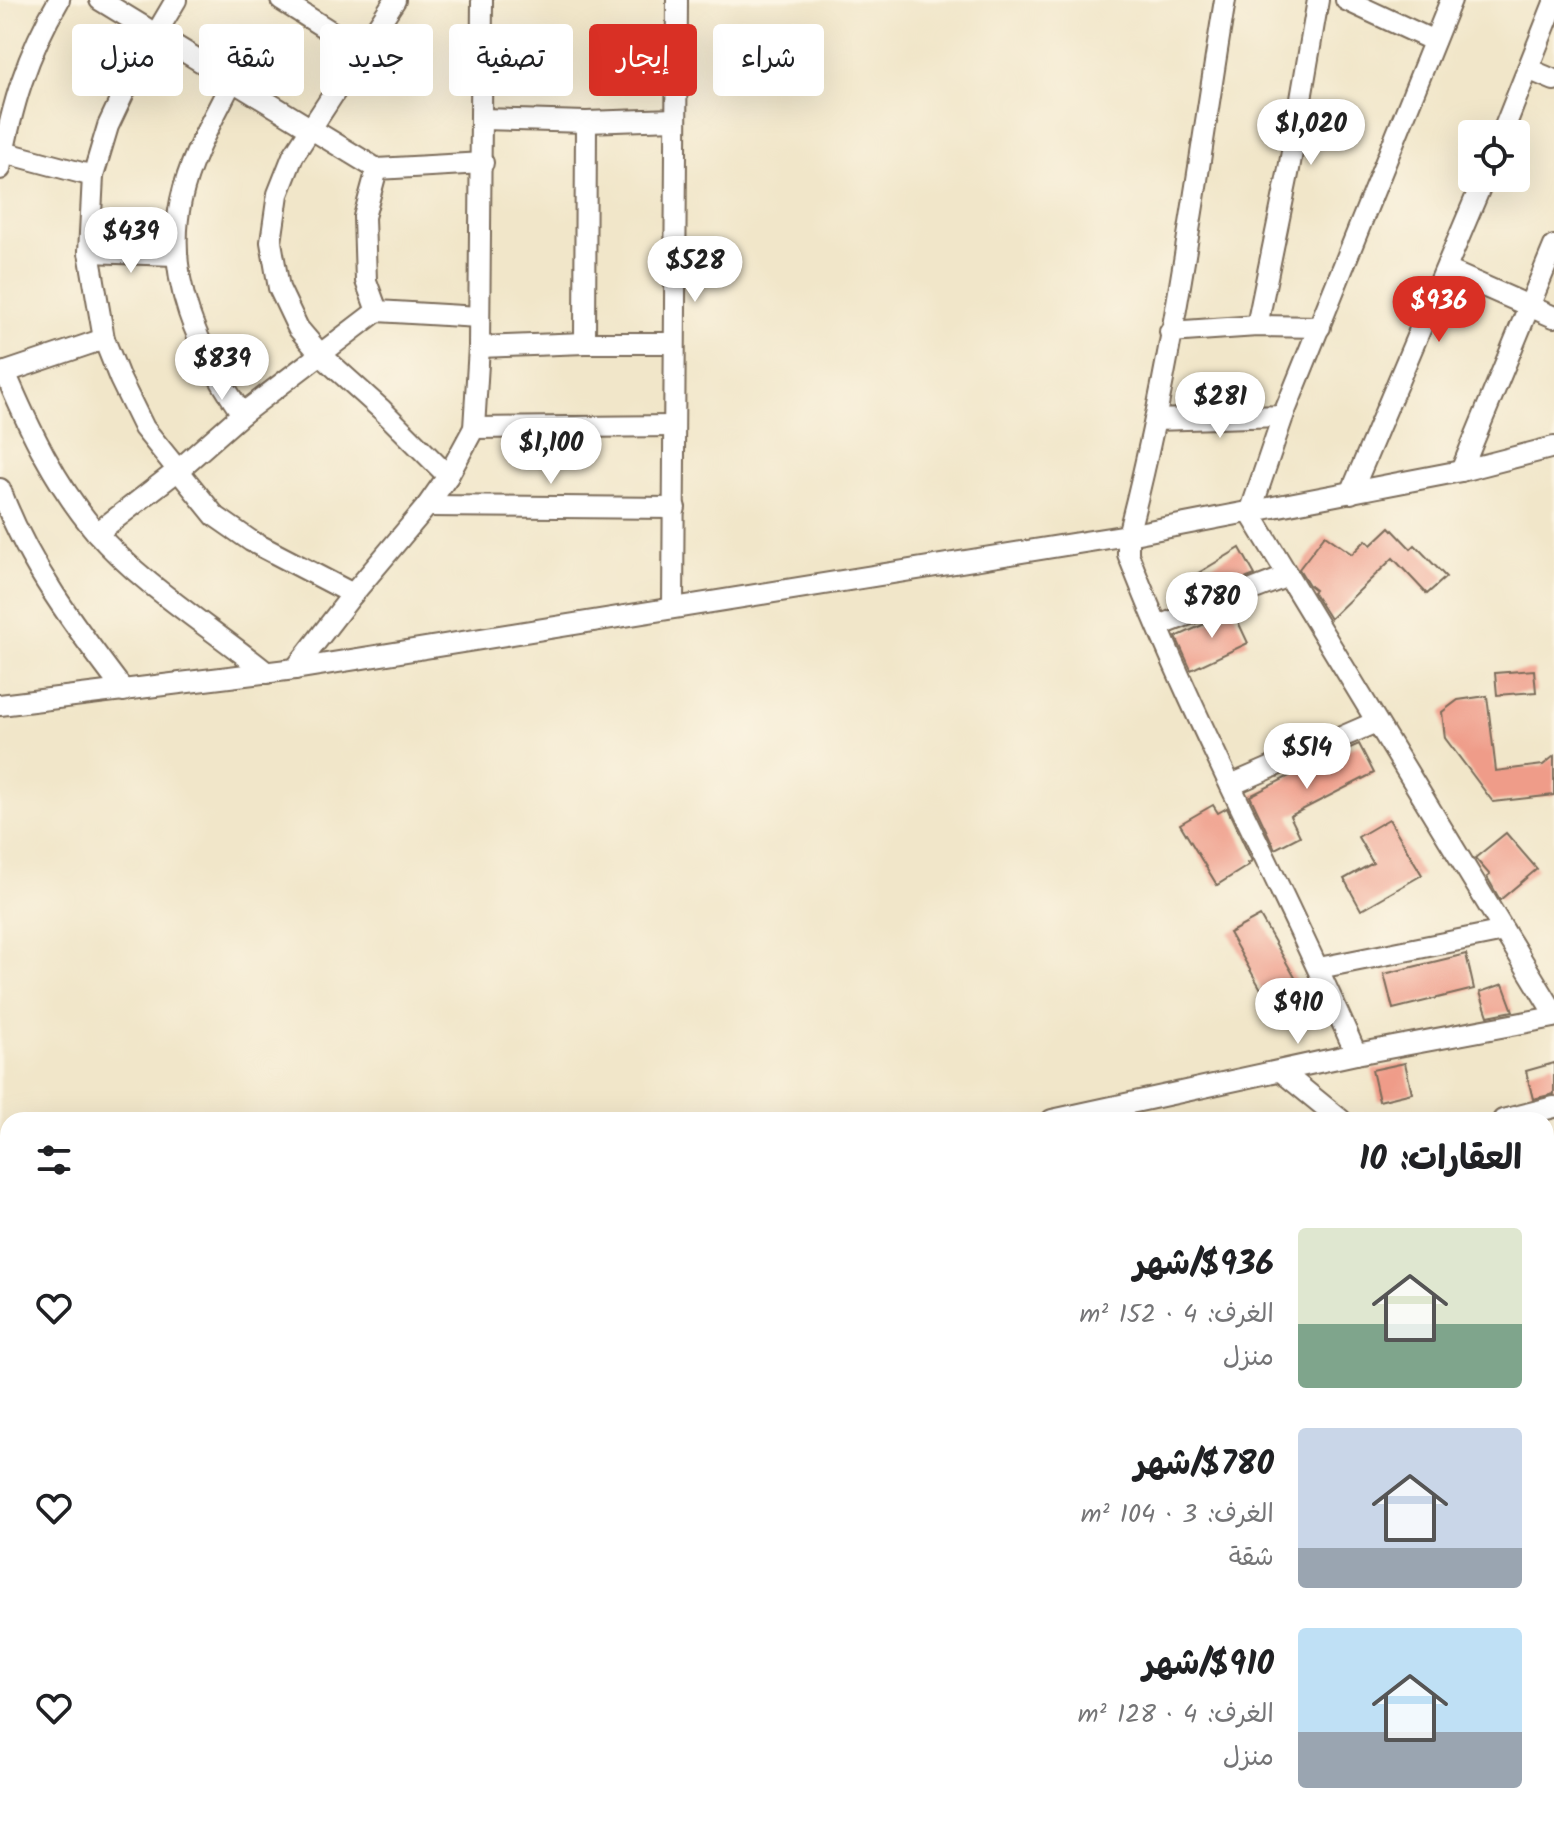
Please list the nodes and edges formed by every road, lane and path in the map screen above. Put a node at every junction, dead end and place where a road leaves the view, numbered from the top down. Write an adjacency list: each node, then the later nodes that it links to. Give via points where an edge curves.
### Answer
1 (59, 0): 29 (street, via 23,71)
2 (100, 0): 13 (street)
3 (176, 0): 14 (street)
4 (281, 0): 16 (street)
5 (395, 0): 15 (street)
6 (677, 0): 25 (street)
7 (1225, 0): 44 (street)
8 (1318, 0): 42 (street)
9 (1346, 0): 17 (street)
10 (1451, 0): 17 (street)
11 (479, 2): 24 (street)
12 (1554, 3): 18 (street)
13 (138, 24)
14 (162, 24)
15 (380, 24)
16 (320, 25)
17 (1434, 41): 43 (street)
18 (1528, 69): 19 (street); 26 (street)
19 (1554, 80)
20 (122, 96): 32 (street)
21 (224, 96): 36 (street, via 200,143 181,200)
22 (256, 96): 28 (street)
23 (333, 96): 28 (street)
24 (482, 119): 27 (street); 30 (street)
25 (675, 119): 27 (street); 47 (street)
26 (1508, 120)
27 (586, 122): 46 (street)
28 (309, 130): 31 (street); 49 (street, via 278,194 271,242 279,288 298,328)
29 (2, 161): 32 (street)
30 (483, 163): 31 (street); 40 (street)
31 (377, 169): 39 (street, via 364,217 366,281)
32 (93, 176): 35 (street)
33 (1478, 192): 37 (street)
34 (1554, 246): 38 (street)
35 (89, 252): 36 (street); 45 (street)
36 (175, 255): 51 (street, via 189,314 212,370)
37 (1447, 270): 38 (street); 61 (street)
38 (1528, 306): 41 (street); 58 (street)
39 (377, 311): 40 (street); 49 (street)
40 (479, 317): 48 (street)
41 (1554, 317)
42 (1257, 326): 43 (street); 44 (street)
43 (1320, 327): 52 (street)
44 (1170, 332): 53 (street)
45 (104, 339): 50 (street); 57 (street, via 144,428)
46 (585, 343): 47 (street); 48 (street)
47 (673, 343): 54 (street)
48 (479, 347): 55 (street)
49 (321, 355): 51 (street); 59 (street)
50 (2, 373): 65 (street, via 52,470)
51 (242, 414): 57 (street)
52 (1283, 416): 53 (street); 64 (street)
53 (1155, 420): 66 (street)
54 (674, 426): 55 (street); 63 (street)
55 (474, 428): 59 (street)
56 (1554, 447): 58 (street)
57 (177, 471): 65 (street); 68 (street, via 215,516 251,541)
58 (1461, 471): 61 (street)
59 (448, 476): 62 (street)
60 (0, 489): 73 (street, via 31,558)
61 (1351, 493): 64 (street)
62 (427, 506): 63 (street); 68 (street)
63 (675, 508): 69 (street)
64 (1250, 513): 66 (street); 67 (street)
65 (97, 533): 72 (street, via 154,586)
66 (1128, 535): 69 (street); 70 (street, via 1128,554)
67 (1288, 576): 70 (street); 75 (street)
68 (353, 594): 71 (street)
69 (673, 607): 71 (street)
70 (1159, 626): 76 (street)
71 (295, 669): 72 (street)
72 (267, 673): 73 (street)
73 (124, 691): 74 (street)
74 (0, 705)
75 (1376, 722): 76 (street); 77 (street)
76 (1231, 785): 78 (street)
77 (1504, 931): 78 (street); 79 (street)
78 (1319, 968): 80 (street)
79 (1554, 1015): 80 (street)
80 (1356, 1054): 81 (street)
81 (1282, 1072): 83 (street); 84 (street)
82 (1554, 1107): 85 (street)
83 (1090, 1112)
84 (1331, 1112)
85 (1534, 1112)

